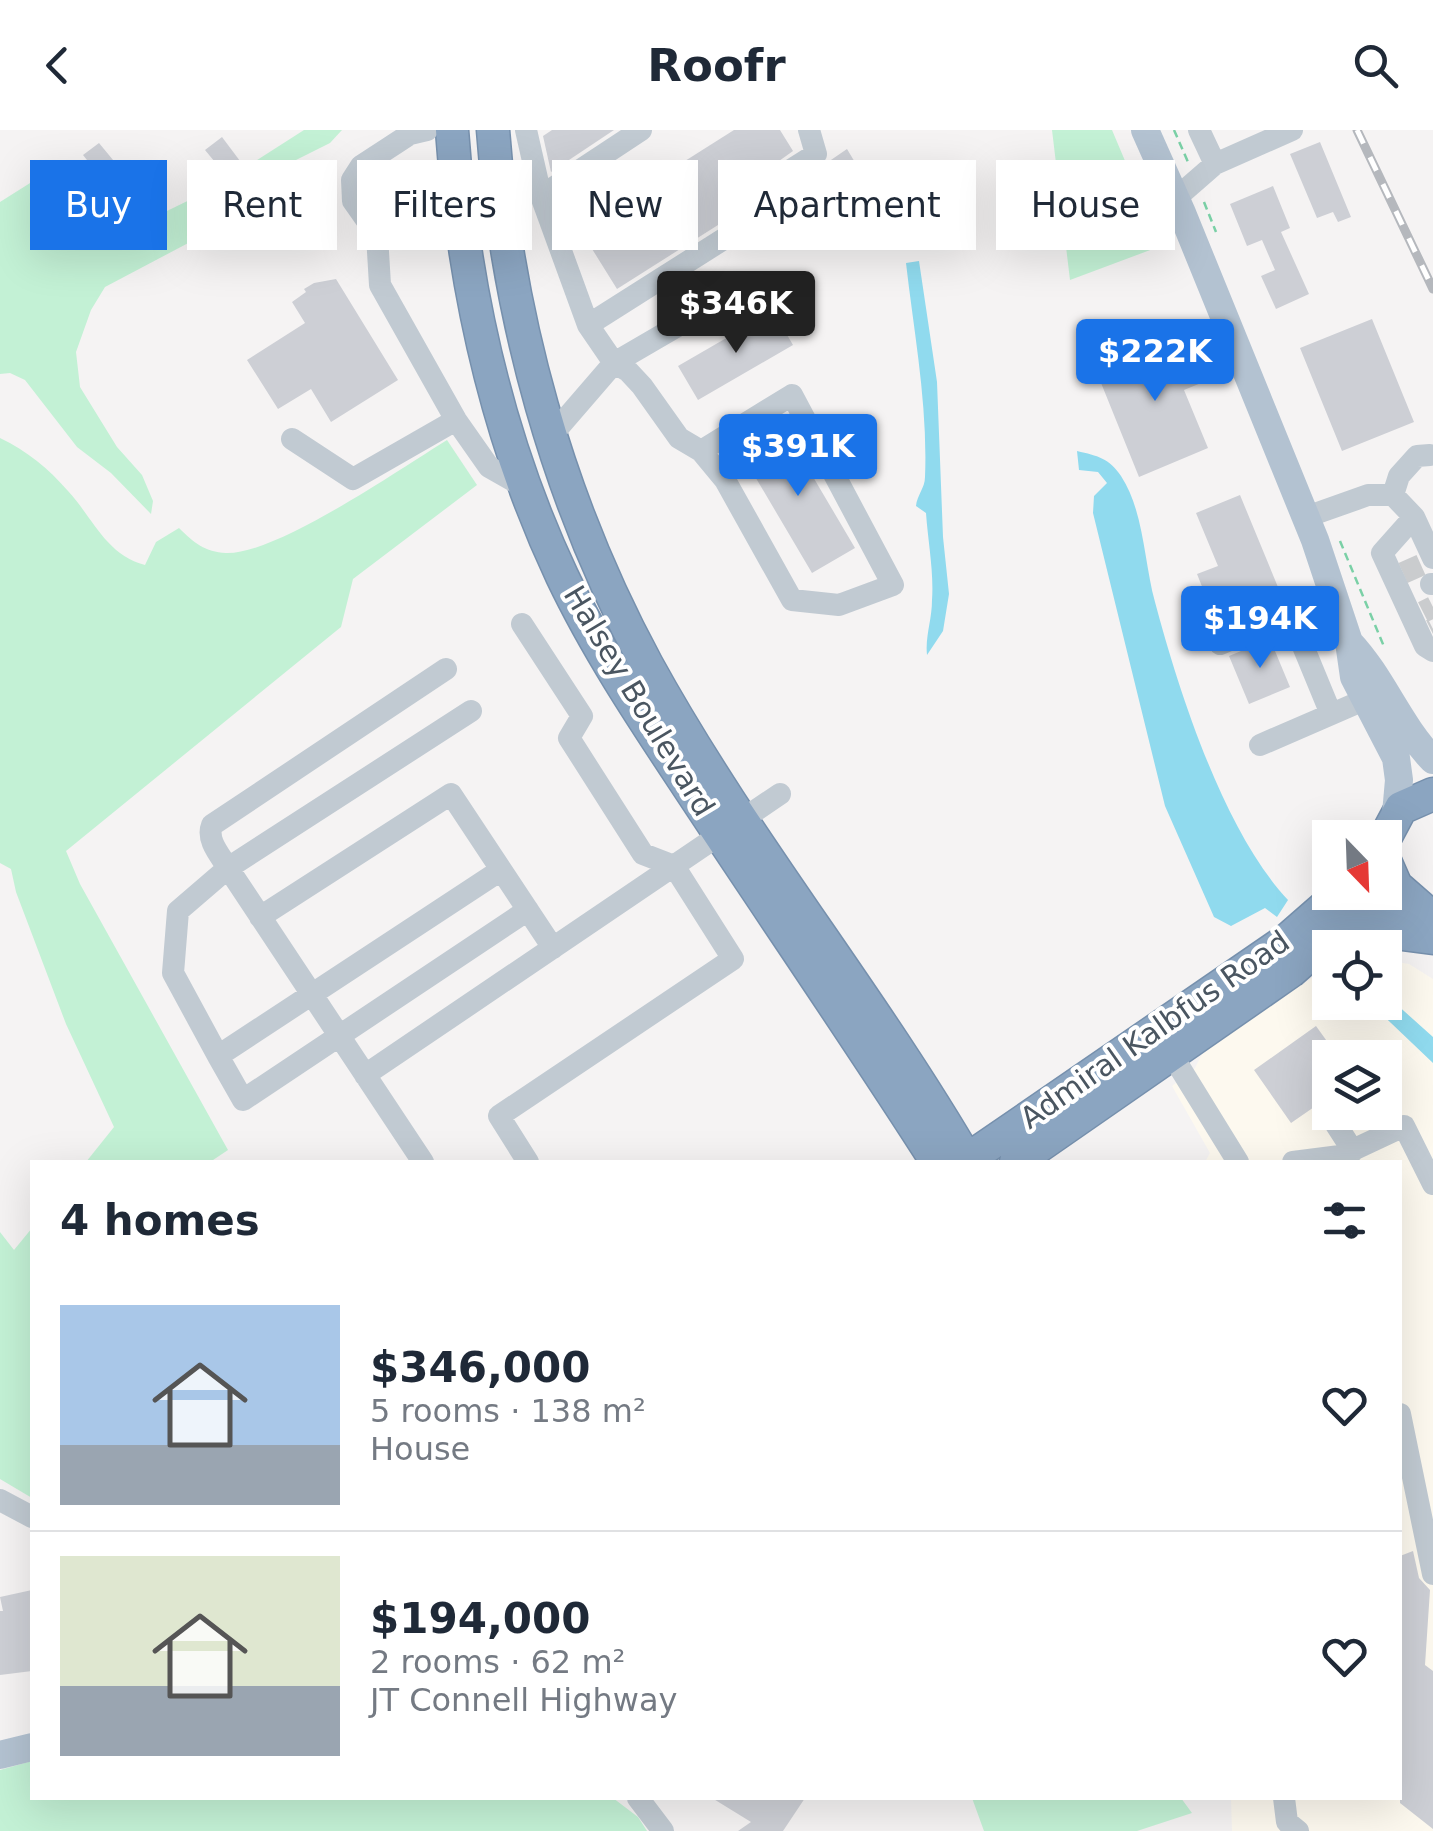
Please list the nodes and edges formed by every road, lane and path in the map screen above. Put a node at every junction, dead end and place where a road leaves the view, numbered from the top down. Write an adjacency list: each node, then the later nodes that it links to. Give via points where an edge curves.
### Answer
1 (427, 130): 19 (street, via 361,166 351,189 377,235 380,285)
2 (441, 130): 10 (street)
3 (526, 130): 14 (street)
4 (641, 130): 14 (street)
5 (809, 130): 17 (street, via 816,154 778,178 760,216)
6 (1145, 130): 13 (main road)
7 (1174, 130): 13 (path)
8 (1199, 130): 12 (street)
9 (1292, 130): 12 (street)
10 (452, 131): 11 (street); 24 (highway, Halsey Boulevard, via 475,309)
11 (493, 133): 20 (highway, Halsey Boulevard, via 513,284)
12 (1215, 164): 13 (street)
13 (1186, 190): 15 (path); 26 (main road)
14 (542, 196): 17 (street)
15 (1216, 235)
16 (748, 286): 18 (street)
17 (588, 325): 18 (street)
18 (614, 362): 20 (street); 22 (street, via 642,386 679,438)
19 (456, 420): 21 (street, via 353,479); 24 (street, via 489,467)
20 (551, 436): 46 (highway, Halsey Boulevard, via 626,623)
21 (292, 439)
22 (702, 451): 22 (street, via 792,396 894,585 839,605 792,600)
23 (1430, 454): 25 (street, via 1417,456)
24 (526, 488): 46 (highway, Halsey Boulevard, via 605,658)
25 (1393, 495): 26 (street, via 1368,495); 27 (street)
26 (1306, 517): 30 (main road)
27 (1414, 517): 29 (street); 29 (street, via 1382,553)
28 (1341, 542): 35 (path)
29 (1420, 595)
30 (1336, 603): 31 (street); 33 (main road)
31 (1292, 617): 34 (street); 39 (street)
32 (522, 624): 47 (street, via 582,716 569,738 643,854)
33 (1350, 642): 37 (main road); 41 (main road)
34 (1220, 644)
35 (1388, 656)
36 (446, 669): 48 (street, via 212,825 210,837)
37 (1364, 700): 39 (street); 44 (main road, via 1398,762)
38 (471, 711): 48 (street)
39 (1331, 714): 40 (street)
40 (1260, 746)
41 (1433, 760)
42 (780, 794): 46 (street)
43 (1433, 794): 45 (highway, via 1414,800)
44 (1391, 820)
45 (1396, 820)
46 (732, 827): 47 (street); 66 (highway, Halsey Boulevard)
47 (674, 866): 55 (street); 65 (street, via 734,959 499,1116)
48 (228, 868): 53 (street); 59 (street, via 178,911 173,973)
49 (501, 870): 51 (street); 53 (street, via 451,794); 56 (street)
50 (1402, 893): 54 (highway)
51 (528, 910): 55 (street); 57 (street)
52 (1321, 910): 67 (highway, Admiral Kalbfus Road)
53 (260, 917): 56 (street)
54 (1432, 921): 58 (highway, Admiral Kalbfus Road, via 1368,931 1316,952)
55 (553, 948): 60 (street)
56 (312, 995): 57 (street); 59 (street)
57 (339, 1036): 59 (street, via 243,1100); 60 (street)
58 (1172, 1055): 68 (highway, Admiral Kalbfus Road); 69 (street)
59 (218, 1056)
60 (365, 1075): 64 (street)
61 (1337, 1130): 63 (street)
62 (1423, 1138): 63 (street, via 1404,1126); 71 (street)
63 (1345, 1156): 70 (street)
64 (422, 1160)
65 (527, 1160)
66 (958, 1160)
67 (962, 1160)
68 (1019, 1160)
69 (1237, 1160)
70 (1310, 1160)
71 (1433, 1184)
72 (1402, 1423): 75 (street)
73 (0, 1500): 74 (street)
74 (30, 1517)
75 (1432, 1557): 76 (street)
76 (1433, 1574)
77 (30, 1747): 78 (main road)
78 (0, 1755)
79 (640, 1800): 81 (street)
80 (1284, 1800): 82 (street, via 1288,1822)
81 (663, 1831)
82 (1298, 1831)

